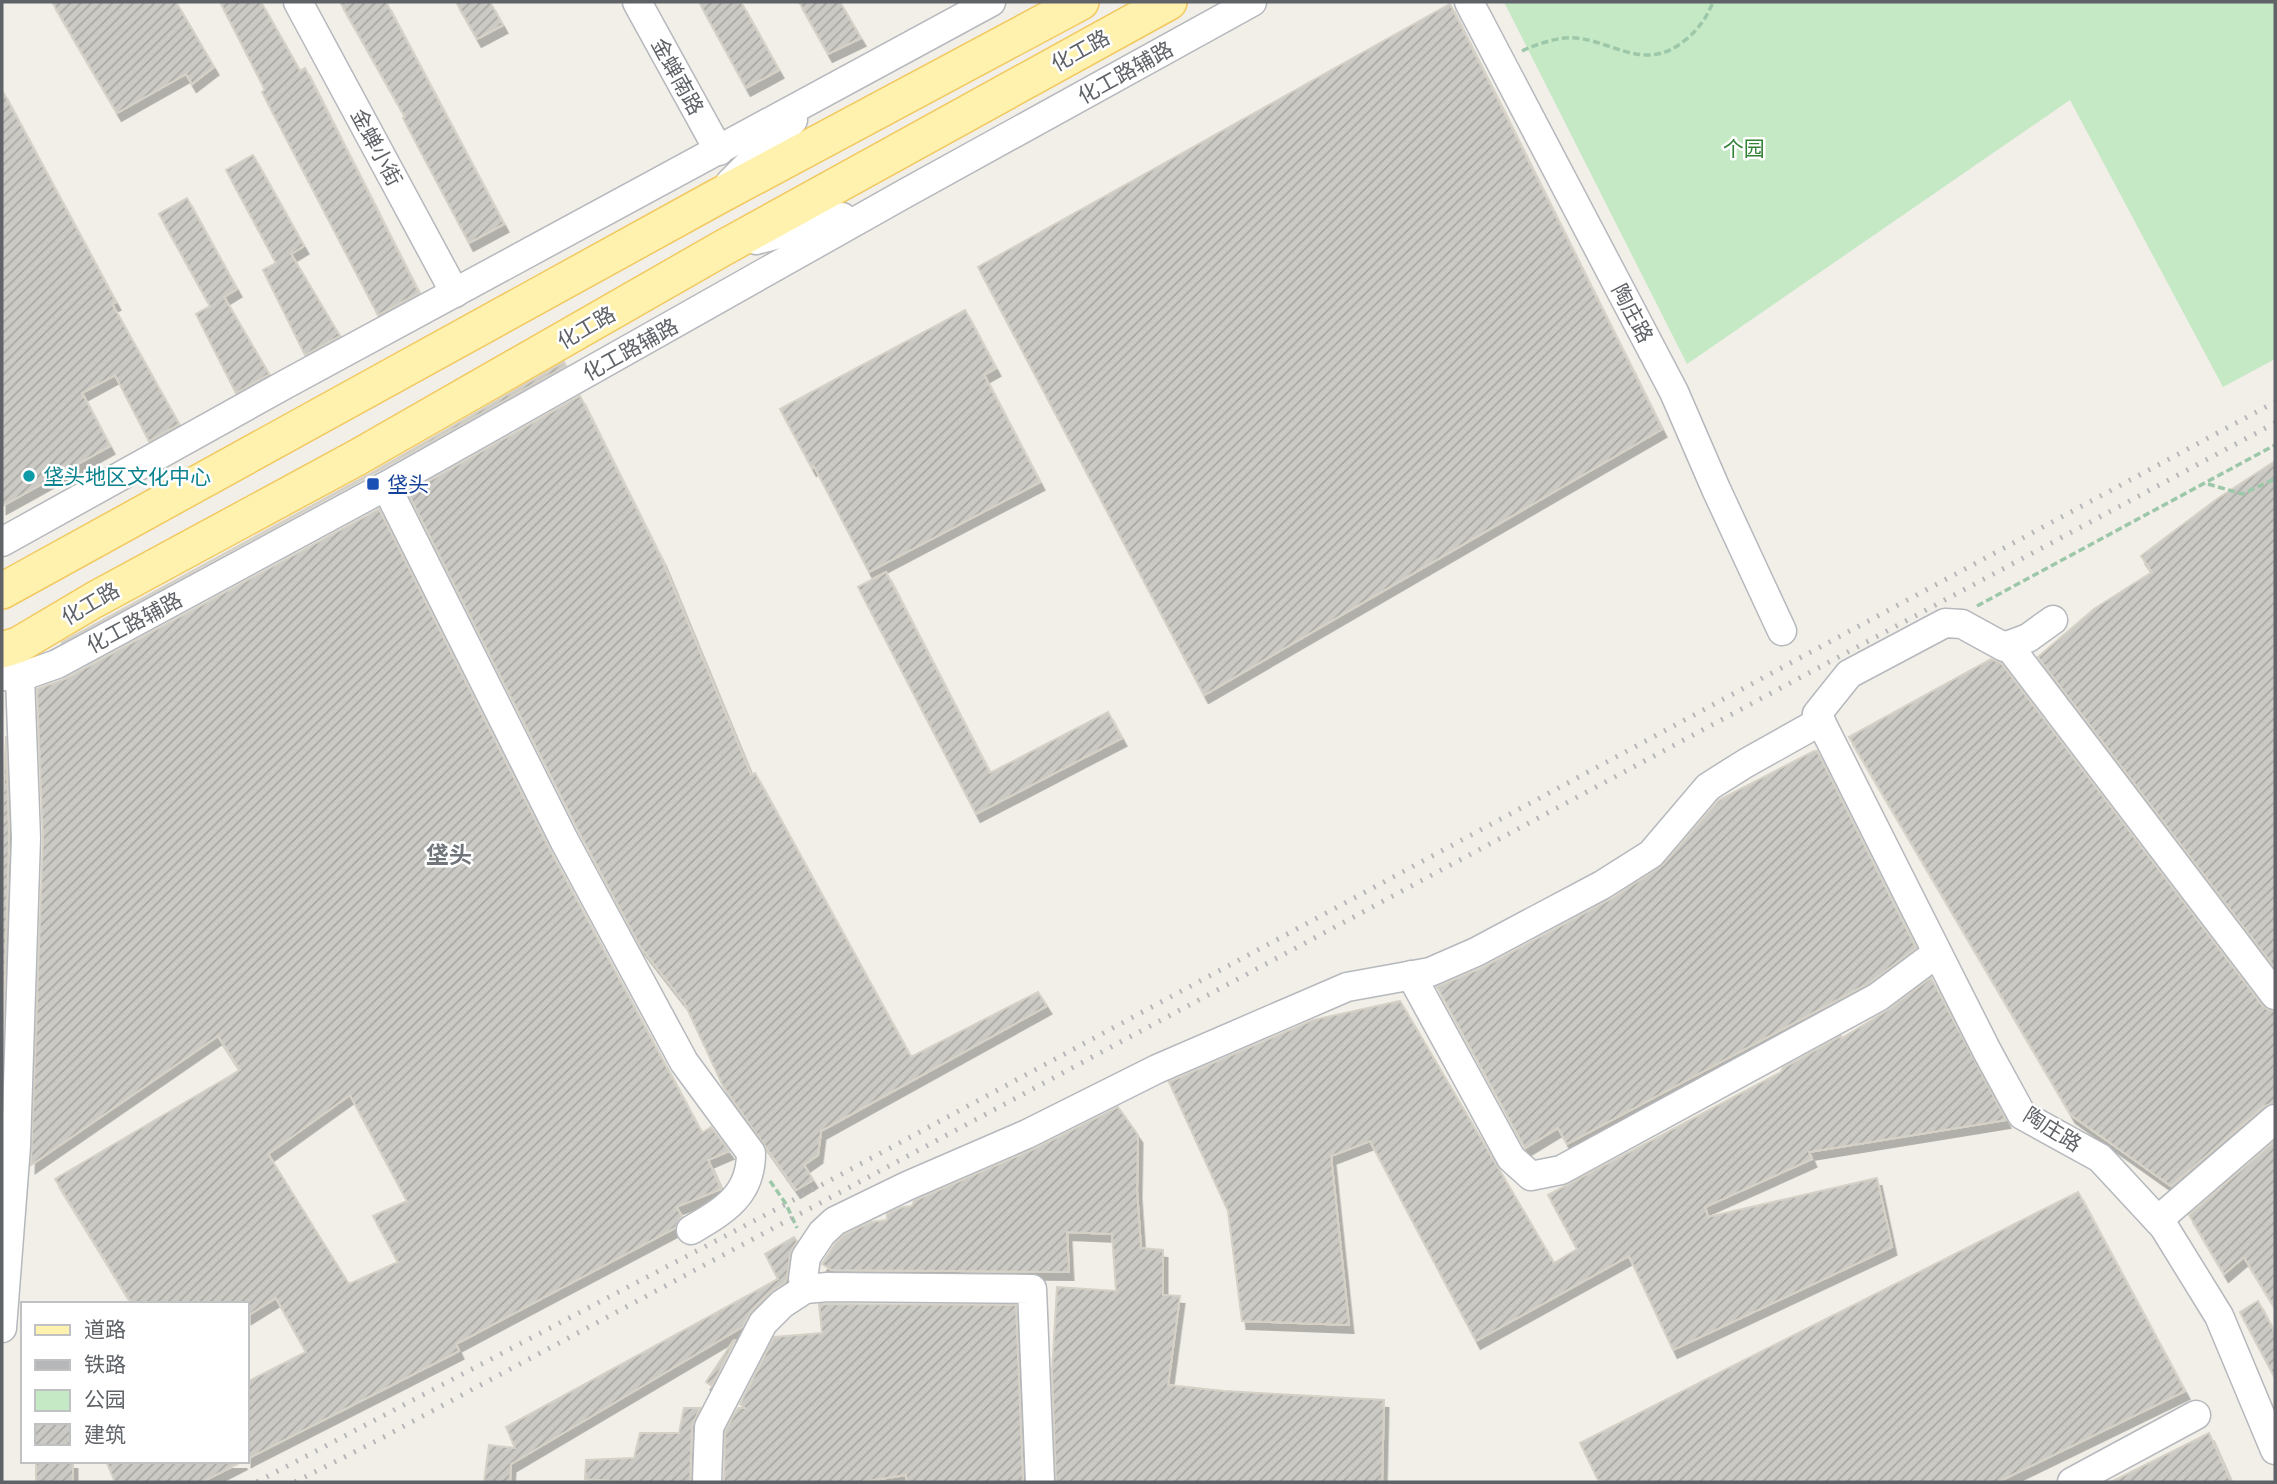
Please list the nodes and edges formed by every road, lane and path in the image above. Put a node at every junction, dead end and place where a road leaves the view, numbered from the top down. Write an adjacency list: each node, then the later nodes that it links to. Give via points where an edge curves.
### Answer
1 (298, 2): 17 (street, 金蝉小街)
2 (637, 2): 13 (street, 金蝉南路)
3 (991, 2): 12 (street)
4 (1081, 2): 15 (main road, 化工路)
5 (1169, 2): 9 (main road, 化工路)
6 (1252, 2): 10 (street, 化工路辅路)
7 (1469, 2): 11 (street, 陶庄路)
8 (1713, 2): 11 (path, via 1698,30 1678,46 1654,56 1566,38 1537,44)
9 (1130, 11): 10 (street); 16 (main road, 化工路)
10 (1151, 57): 14 (street, 化工路辅路)
11 (1501, 60): 26 (street, 陶庄路, via 1674,392)
12 (814, 99): 13 (street); 15 (street)
13 (719, 151): 17 (street)
14 (904, 194): 16 (street, via 843,217); 21 (street, 化工路辅路)
15 (715, 198): 23 (main road, 化工路)
16 (723, 248): 28 (main road, 化工路, via 358,457 94,600 18,645)
17 (456, 293): 22 (street)
18 (2275, 445): 20 (path)
19 (2275, 479): 20 (path, via 2242,494)
20 (2206, 483): 25 (path)
21 (386, 486): 28 (street, 化工路辅路, via 57,664); 34 (street, via 565,842 684,1062)
22 (2, 542)
23 (2, 590)
24 (2053, 620): 27 (street, via 2028,638)
25 (1945, 623): 27 (street, via 1962,624); 29 (street, via 1849,674)
26 (1782, 631)
27 (2008, 645): 32 (street)
28 (8, 668): 39 (street, via 26,838 16,1146)
29 (1819, 718): 30 (street, 陶庄路); 31 (street, via 1708,788 1651,854 1602,885 1476,952 1430,972)
30 (1937, 953): 31 (street, via 1878,997 1561,1170 1531,1176 1511,1158); 35 (street, 陶庄路, via 2022,1115 2100,1158)
31 (1411, 975): 37 (street, via 1347,987 1157,1069 835,1221)
32 (2275, 995)
33 (2275, 1119): 35 (street)
34 (751, 1153): 36 (street, via 751,1170 743,1188 720,1212); 37 (path, via 786,1204)
35 (2158, 1220): 41 (street, 陶庄路, via 2219,1317)
36 (691, 1230)
37 (806, 1257): 38 (street)
38 (805, 1289): 42 (street, via 762,1323 709,1427); 43 (street, via 1032,1289)
39 (2, 1328)
40 (2196, 1415): 44 (street)
41 (2275, 1450)
42 (707, 1482)
43 (1040, 1482)
44 (2073, 1482)

